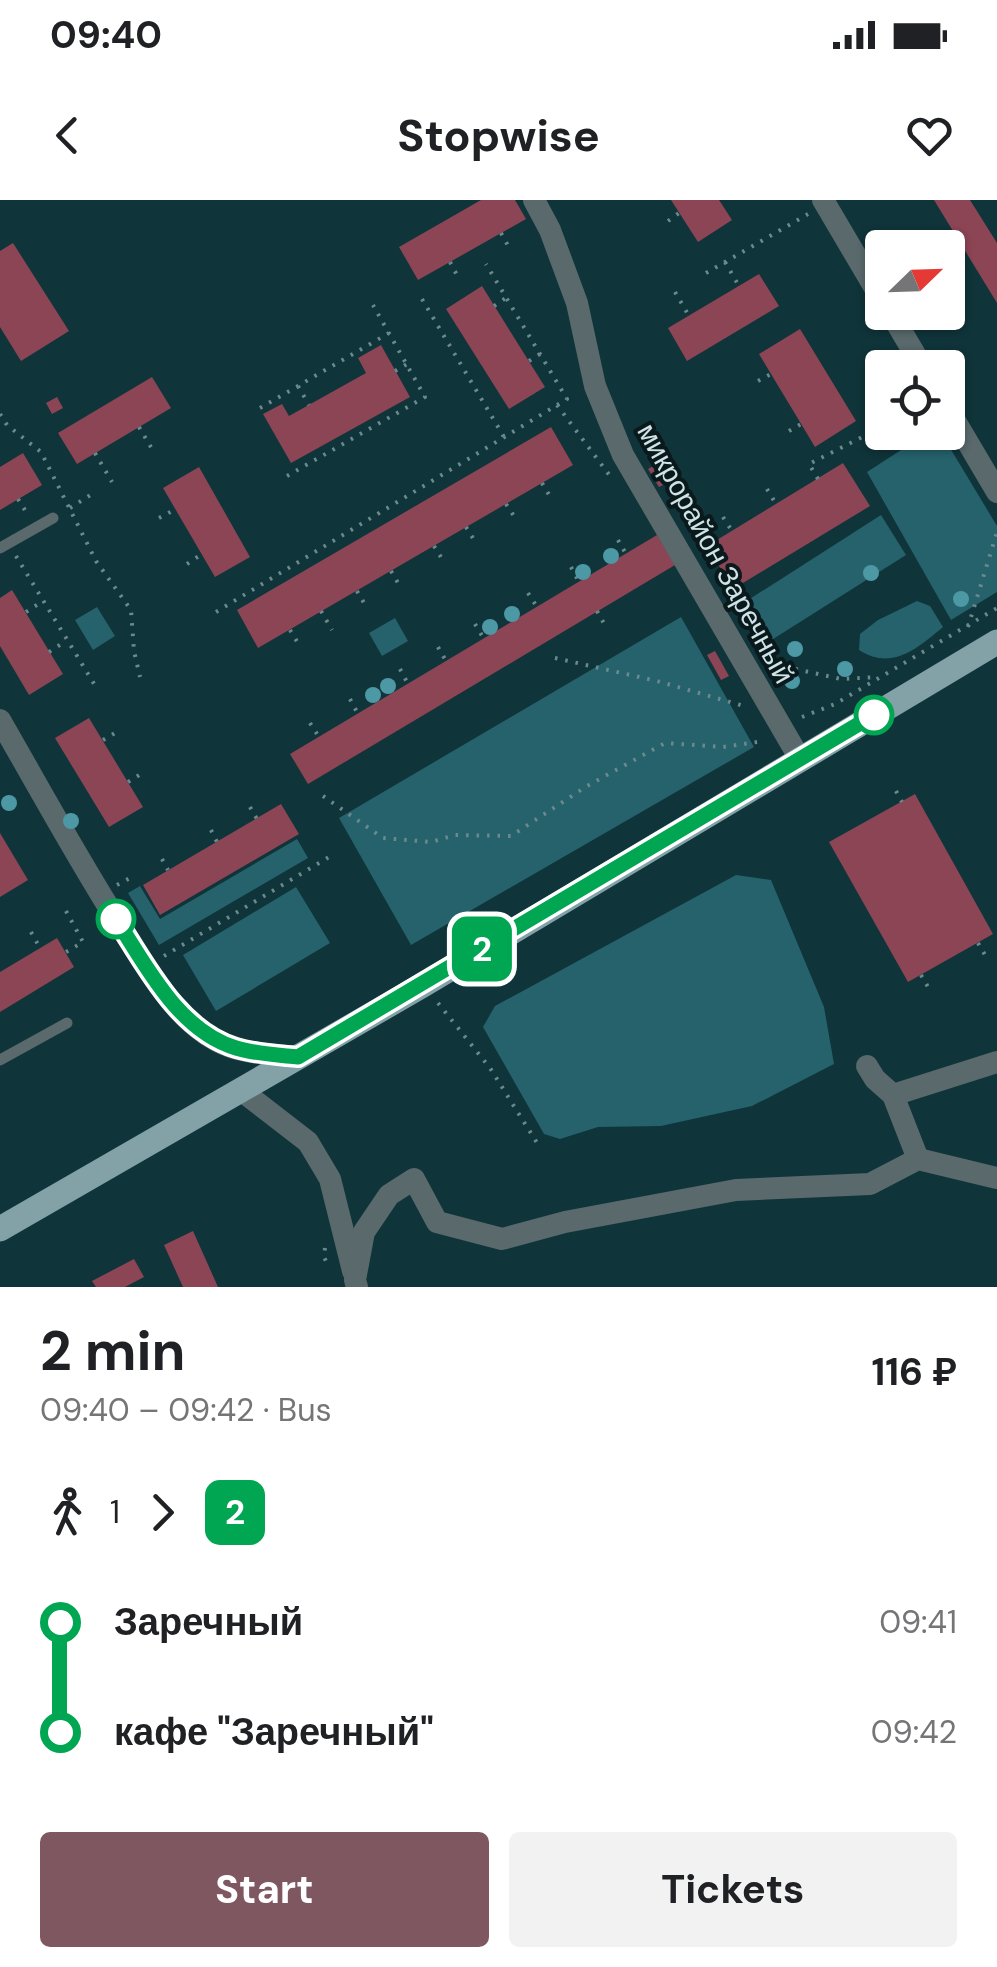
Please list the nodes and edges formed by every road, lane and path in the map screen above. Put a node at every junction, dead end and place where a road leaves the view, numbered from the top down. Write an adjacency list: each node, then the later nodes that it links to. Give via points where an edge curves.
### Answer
1 (534, 200): 102 (street, микрорайон Заречный, via 578,303 595,386 622,456)
2 (824, 202): 8 (path); 10 (street)
3 (679, 213): 4 (path)
4 (668, 220)
5 (501, 233): 6 (path)
6 (511, 251)
7 (450, 262): 12 (path)
8 (725, 262): 11 (path); 13 (path)
9 (486, 264): 15 (path)
10 (865, 271)
11 (706, 274)
12 (459, 279)
13 (739, 286)
14 (675, 292): 19 (path)
15 (506, 298): 18 (path); 21 (path)
16 (422, 299): 35 (path)
17 (373, 305): 20 (path)
18 (494, 306)
19 (689, 316)
20 (389, 333): 23 (path); 27 (path)
21 (540, 354): 22 (path); 35 (path, via 567,399)
22 (529, 361)
23 (407, 364): 24 (path); 38 (path, via 425,396)
24 (395, 371)
25 (771, 374): 26 (path)
26 (758, 382)
27 (298, 386): 28 (path); 29 (path)
28 (309, 405)
29 (260, 408)
30 (0, 414): 51 (path, via 40,452)
31 (801, 424): 33 (path)
32 (139, 427): 40 (path)
33 (788, 431)
34 (865, 436): 42 (path, via 808,464)
35 (504, 437): 81 (path)
36 (965, 437): 46 (street)
37 (328, 443): 38 (path)
38 (332, 450): 41 (path)
39 (95, 453): 43 (path)
40 (155, 454)
41 (287, 476)
42 (818, 479)
43 (112, 482)
44 (542, 483): 48 (path)
45 (767, 490): 50 (path)
46 (997, 492)
47 (92, 494): 51 (path)
48 (551, 498)
49 (506, 504): 56 (path)
50 (776, 504)
51 (71, 507): 54 (path); 97 (path, via 96,561 131,610)
52 (176, 509): 55 (path)
53 (723, 516): 58 (path)
54 (53, 518): 62 (lane)
55 (159, 518)
56 (516, 520)
57 (466, 527): 61 (path)
58 (732, 532)
59 (997, 532): 84 (path)
60 (618, 540): 65 (path)
61 (476, 543)
62 (4, 546): 74 (path)
63 (434, 546): 66 (path)
64 (202, 554): 67 (path)
65 (626, 554)
66 (444, 562)
67 (186, 564)
68 (571, 568): 70 (path)
69 (391, 571): 71 (path)
70 (580, 582)
71 (401, 588)
72 (357, 590): 75 (path)
73 (528, 593): 76 (path)
74 (44, 601): 80 (path); 88 (path)
75 (368, 608)
76 (536, 608)
77 (997, 608): 84 (path)
78 (322, 611): 86 (path)
79 (597, 611): 83 (path)
80 (26, 612)
81 (216, 612)
82 (475, 624): 87 (path)
83 (606, 627)
84 (968, 627): 98 (path)
85 (290, 630): 91 (path)
86 (332, 630)
87 (484, 639)
88 (68, 640): 92 (path); 100 (path)
89 (997, 642): 110 (main road)
90 (438, 647): 95 (path)
91 (301, 648)
92 (49, 652)
93 (758, 654): 98 (path, via 841,679)
94 (555, 658): 102 (path)
95 (446, 661)
96 (400, 670): 99 (path)
97 (140, 676)
98 (879, 677): 102 (path, via 812,716)
99 (408, 684)
100 (96, 686)
101 (350, 700): 103 (path)
102 (770, 712): 107 (street, микрорайон Заречный)
103 (358, 714)
104 (0, 720): 129 (street)
105 (310, 723): 108 (path)
106 (120, 730): 109 (path)
107 (782, 734): 110 (street, микрорайон Заречный); 114 (path, via 723,747 664,743 511,836 383,838)
108 (318, 738)
109 (103, 740)
110 (800, 760): 131 (main road)
111 (144, 772): 112 (path)
112 (128, 782)
113 (896, 791): 115 (path)
114 (323, 796)
115 (902, 802)
116 (250, 808): 117 (path)
117 (256, 818)
118 (211, 830): 119 (path)
119 (217, 842)
120 (334, 854): 129 (path)
121 (162, 859): 122 (path)
122 (168, 870)
123 (66, 911): 127 (path, via 83,942)
124 (31, 932): 126 (path)
125 (978, 943): 128 (path)
126 (40, 948)
127 (66, 952)
128 (988, 960)
129 (146, 966): 134 (street, via 192,1024 217,1041)
130 (921, 975): 132 (path)
131 (423, 984): 134 (main road); 140 (path, via 490,1068)
132 (931, 992)
133 (67, 1023): 135 (lane)
134 (298, 1057): 138 (main road)
135 (0, 1060)
136 (997, 1062): 139 (street)
137 (868, 1066): 139 (street)
138 (242, 1091): 143 (main road); 144 (street, via 308,1142 330,1179)
139 (893, 1095): 141 (street)
140 (539, 1146)
141 (918, 1159): 142 (street); 144 (street, via 870,1184 717,1193 502,1239 437,1222 414,1179 388,1195 364,1232)
142 (997, 1178)
143 (0, 1229)
144 (356, 1283)

